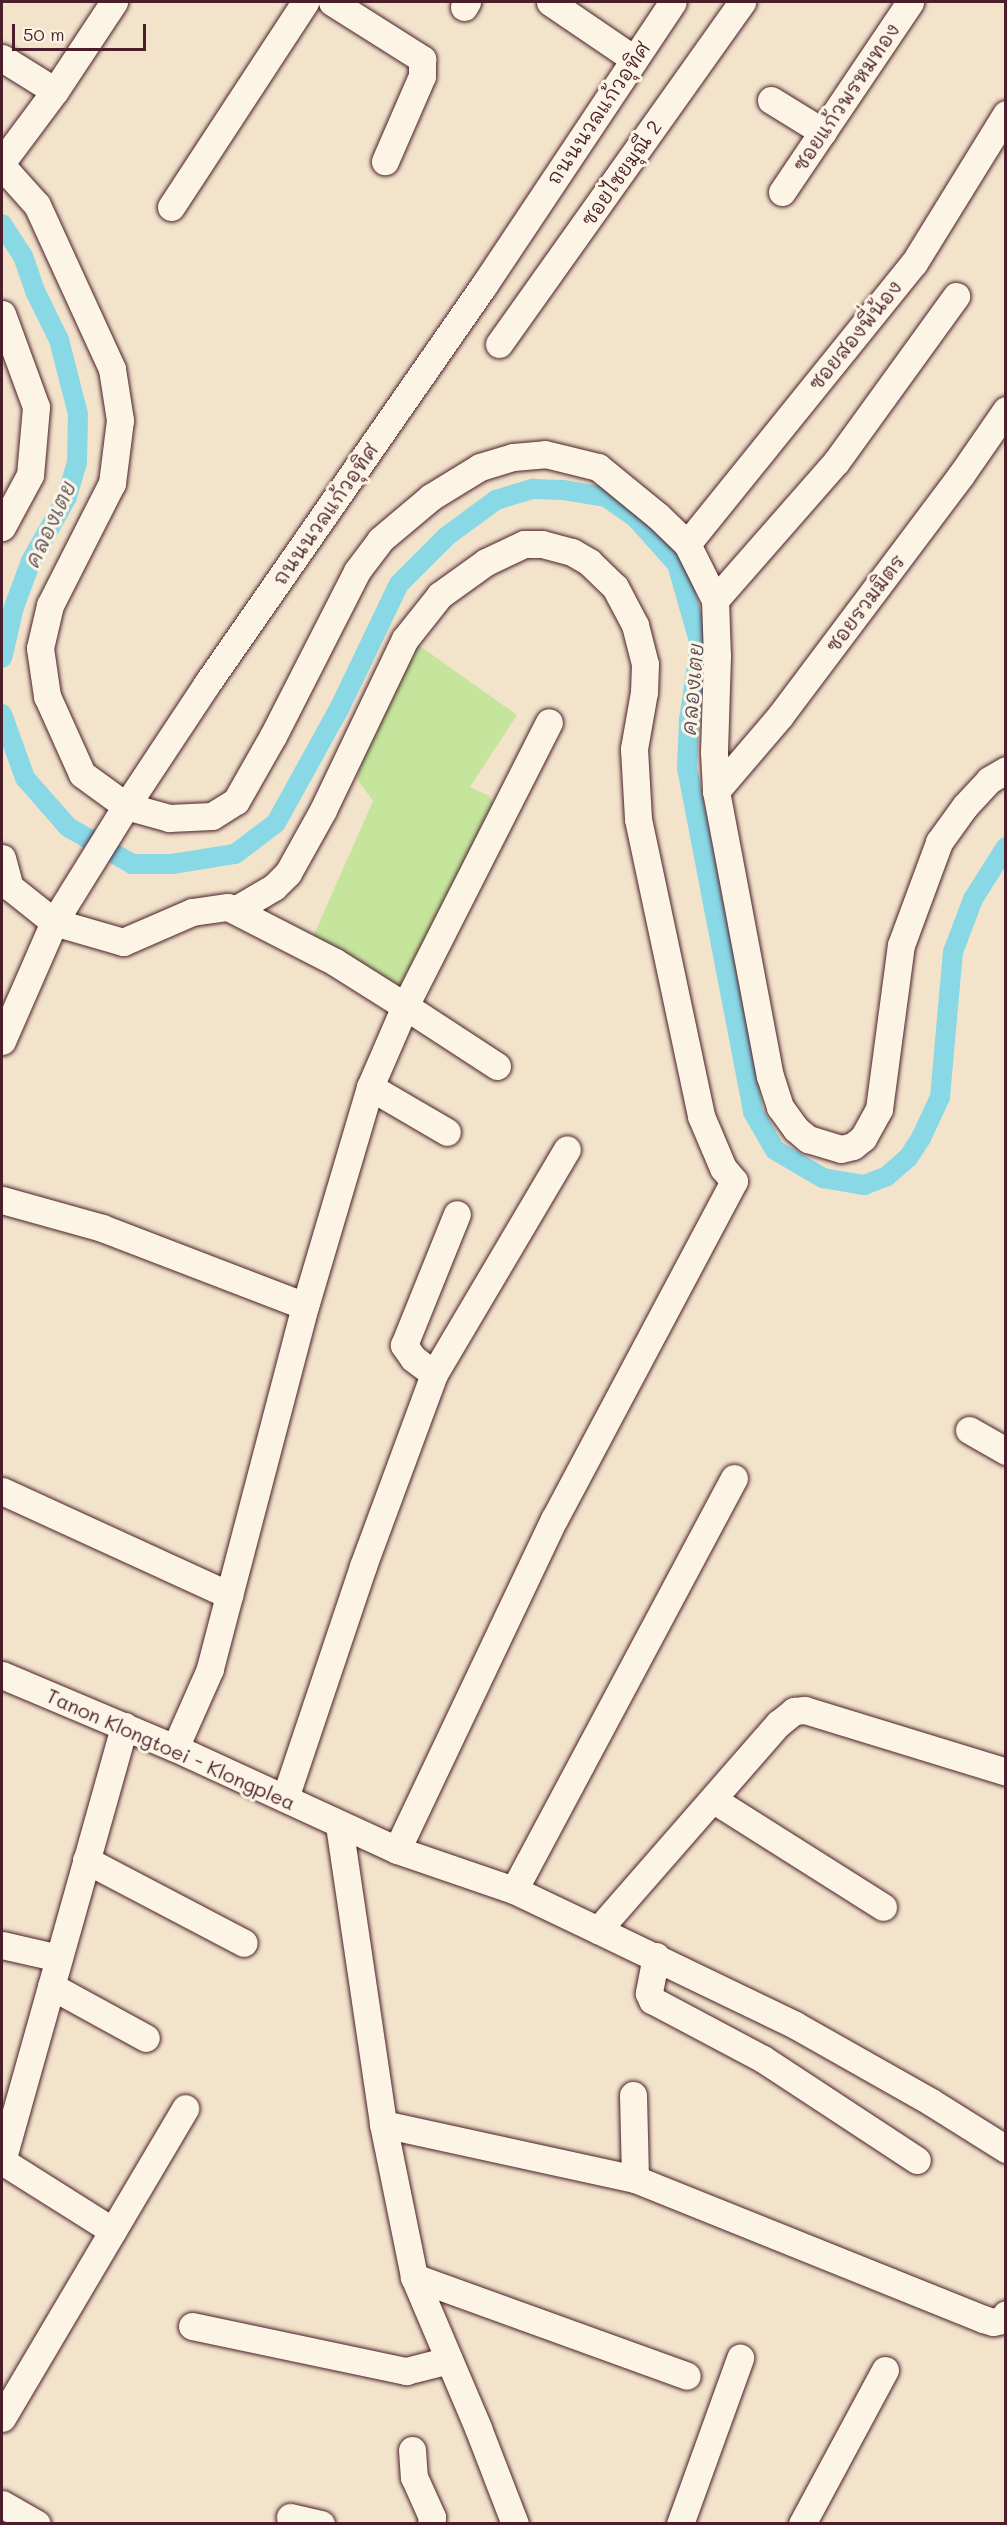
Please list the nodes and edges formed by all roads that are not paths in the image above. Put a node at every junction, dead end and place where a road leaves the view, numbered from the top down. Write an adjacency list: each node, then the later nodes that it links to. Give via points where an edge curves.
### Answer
1 (114, 2): 10 (street)
2 (305, 2): 17 (street)
3 (332, 2): 14 (street, via 422,59 423,76)
4 (550, 2): 9 (street)
5 (673, 2): 9 (street, ถนนนวลแก้วอุทิศ)
6 (742, 2): 20 (street, ซอยไชยมุณี 2)
7 (910, 2): 13 (street, ซอยแก้วพรหมทอง)
8 (2, 58): 10 (street)
9 (634, 59): 28 (street, ถนนนวลแก้วอุทิศ)
10 (55, 91): 15 (street)
11 (771, 100): 13 (street)
12 (1005, 114): 23 (street, ซอยสองพี่น้อง, via 914,263)
13 (823, 132): 16 (street, ซอยแก้วพรหมทอง)
14 (385, 160)
15 (2, 164): 28 (street, via 38,206 112,369 120,420 112,483 50,605 40,648 47,696 82,774)
16 (782, 192)
17 (171, 207)
18 (956, 296): 24 (street, via 836,462)
19 (2, 314): 22 (street, via 36,407 30,475)
20 (499, 344)
21 (1005, 410): 27 (street, ซอยรวมมิตร, via 962,475 780,716)
22 (2, 527)
23 (687, 544): 24 (street); 28 (street, via 598,467 546,454 513,457 480,467 431,497 374,548 357,571 236,801 212,816 169,818)
24 (715, 600): 27 (street)
25 (549, 722): 32 (street)
26 (1005, 769): 27 (street, via 965,806 939,842 900,945 879,1109 863,1138 854,1146 841,1149 808,1139 780,1107 770,1076)
27 (716, 791)
28 (124, 810): 31 (street, ถนนนวลแก้วอุทิศ)
29 (2, 858): 31 (street, via 10,887)
30 (236, 910): 31 (street, via 219,907 192,912 123,942); 32 (street, via 334,962); 54 (street, via 274,888 288,873 323,810 405,639 440,596 486,562 524,544 572,552 602,572 623,600 641,644 645,678 634,749 638,819 701,1116 723,1168 734,1181 554,1519)
31 (61, 913): 33 (street, ถนนนวลแก้วอุทิศ)
32 (405, 1006): 34 (street); 35 (street)
33 (2, 1041)
34 (497, 1066)
35 (370, 1087): 36 (street); 40 (street)
36 (447, 1132)
37 (567, 1149): 41 (street)
38 (2, 1200): 40 (street, via 102,1228)
39 (457, 1214): 41 (street, via 405,1345 413,1358)
40 (305, 1306): 46 (street)
41 (434, 1374): 51 (street, via 363,1566)
42 (969, 1430): 43 (street)
43 (1005, 1451)
44 (734, 1478): 56 (street)
45 (2, 1491): 46 (street)
46 (229, 1595): 49 (street, via 210,1669)
47 (2, 1675): 48 (street, Tanon Klongtoei - Klongplea)
48 (124, 1726): 49 (street, Tanon Klongtoei - Klongplea); 55 (street)
49 (175, 1748): 51 (street, Tanon Klongtoei - Klongplea)
50 (1005, 1772): 52 (street, via 805,1710 794,1711 778,1724)
51 (285, 1798): 53 (street, Tanon Klongtoei - Klongplea)
52 (714, 1800): 57 (street); 58 (street)
53 (339, 1825): 54 (street, Tanon Klongtoei - Klongplea); 68 (street)
54 (397, 1850): 56 (street, Tanon Klongtoei - Klongplea)
55 (86, 1860): 59 (street); 62 (street)
56 (514, 1890): 58 (street, Tanon Klongtoei - Klongplea)
57 (883, 1907)
58 (598, 1930): 61 (street, Tanon Klongtoei - Klongplea)
59 (244, 1943)
60 (2, 1945): 62 (street)
61 (656, 1956): 69 (street, Tanon Klongtoei - Klongplea, via 795,2025 931,2102); 70 (street, via 649,1993 652,2000 763,2059)
62 (59, 1958): 63 (street)
63 (51, 1986): 64 (street); 65 (street)
64 (146, 2038)
65 (13, 2075): 71 (street)
66 (633, 2095): 72 (street)
67 (185, 2108): 73 (street)
68 (383, 2124): 72 (street); 74 (street)
69 (1005, 2150)
70 (917, 2160)
71 (2, 2161): 73 (street)
72 (635, 2179): 75 (street, via 983,2319 1002,2320)
73 (112, 2231): 81 (street)
74 (414, 2277): 78 (street); 80 (street)
75 (1005, 2314)
76 (192, 2326): 78 (street, via 406,2372)
77 (740, 2358): 89 (street)
78 (448, 2361): 88 (street)
79 (885, 2370): 90 (street)
80 (687, 2376)
81 (2, 2418)
82 (412, 2451): 87 (street, via 414,2477 432,2517)
83 (2, 2504): 85 (street)
84 (290, 2517): 86 (street)
85 (37, 2523)
86 (321, 2523)
87 (431, 2523)
88 (515, 2523)
89 (680, 2523)
90 (802, 2523)

